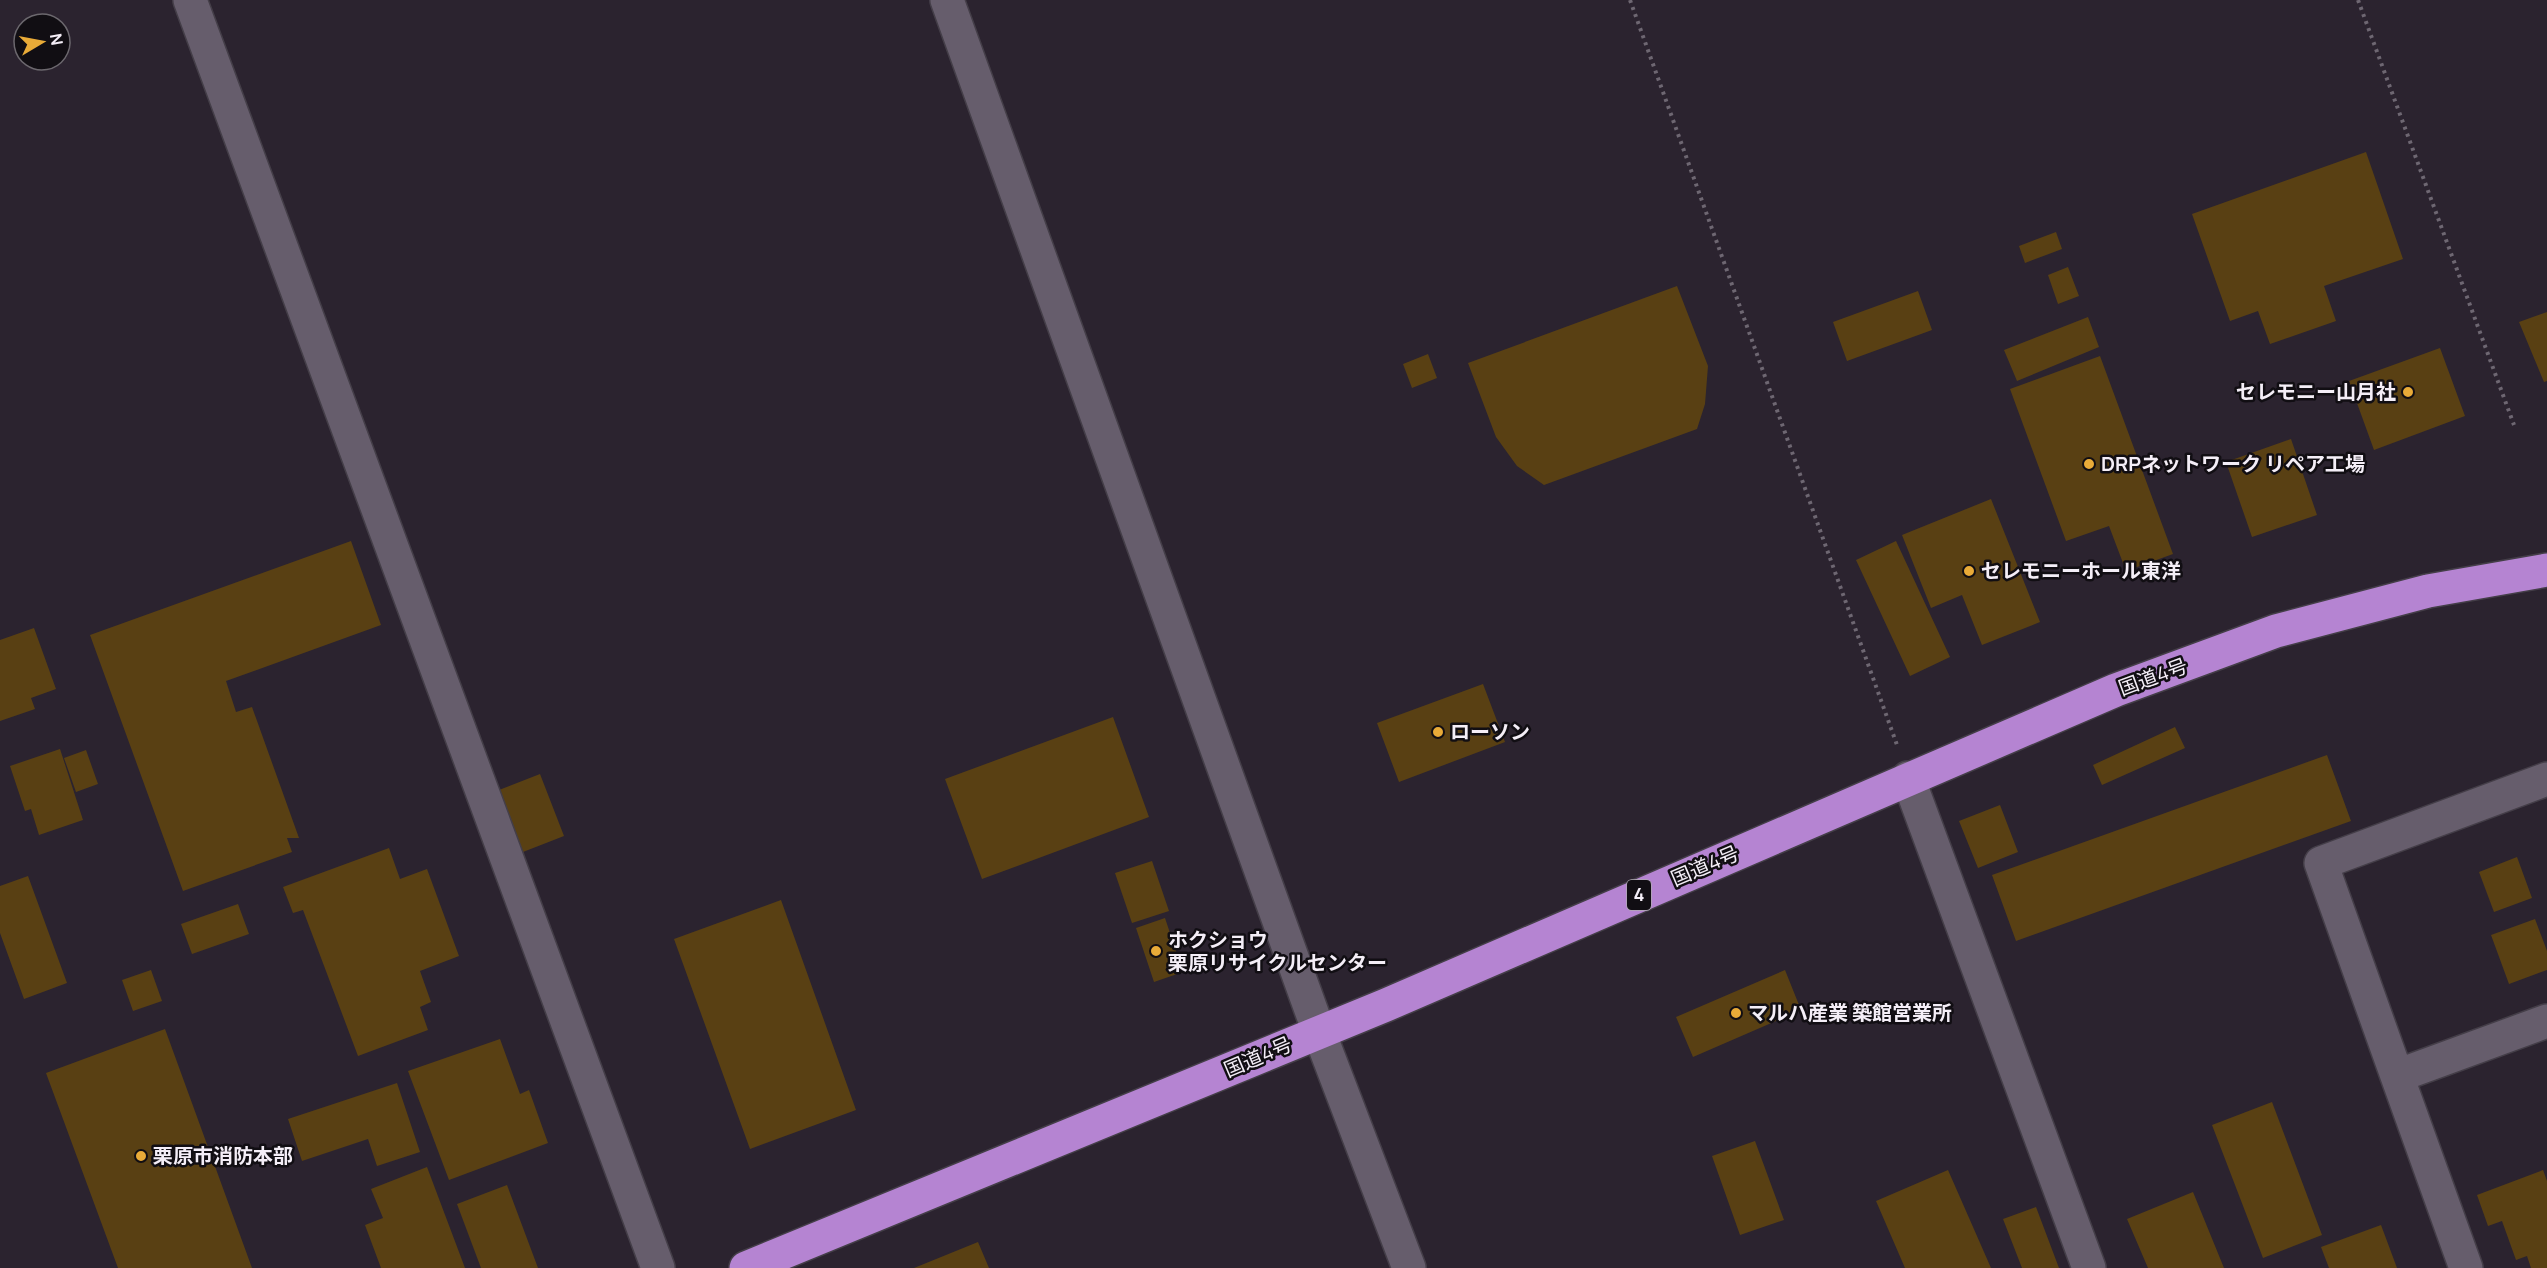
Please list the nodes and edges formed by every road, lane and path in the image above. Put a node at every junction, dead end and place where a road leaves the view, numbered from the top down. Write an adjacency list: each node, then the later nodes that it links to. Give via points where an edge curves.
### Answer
1 (190, 0): 12 (street)
2 (947, 0): 10 (street)
3 (1630, 0): 7 (path)
4 (2358, 0): 5 (path)
5 (2514, 425)
6 (2547, 570): 7 (highway, 国道4号 / 4, via 2428,591 2276,631 2116,690)
7 (1908, 778): 10 (highway, 国道4号 / 4); 15 (street)
8 (2547, 779): 11 (street, via 2321,862)
9 (2547, 1021): 11 (street)
10 (1319, 1032): 13 (highway, 国道4号 / 4); 14 (street)
11 (2397, 1076): 16 (street)
12 (658, 1268)
13 (746, 1268)
14 (1409, 1268)
15 (2089, 1268)
16 (2466, 1268)

